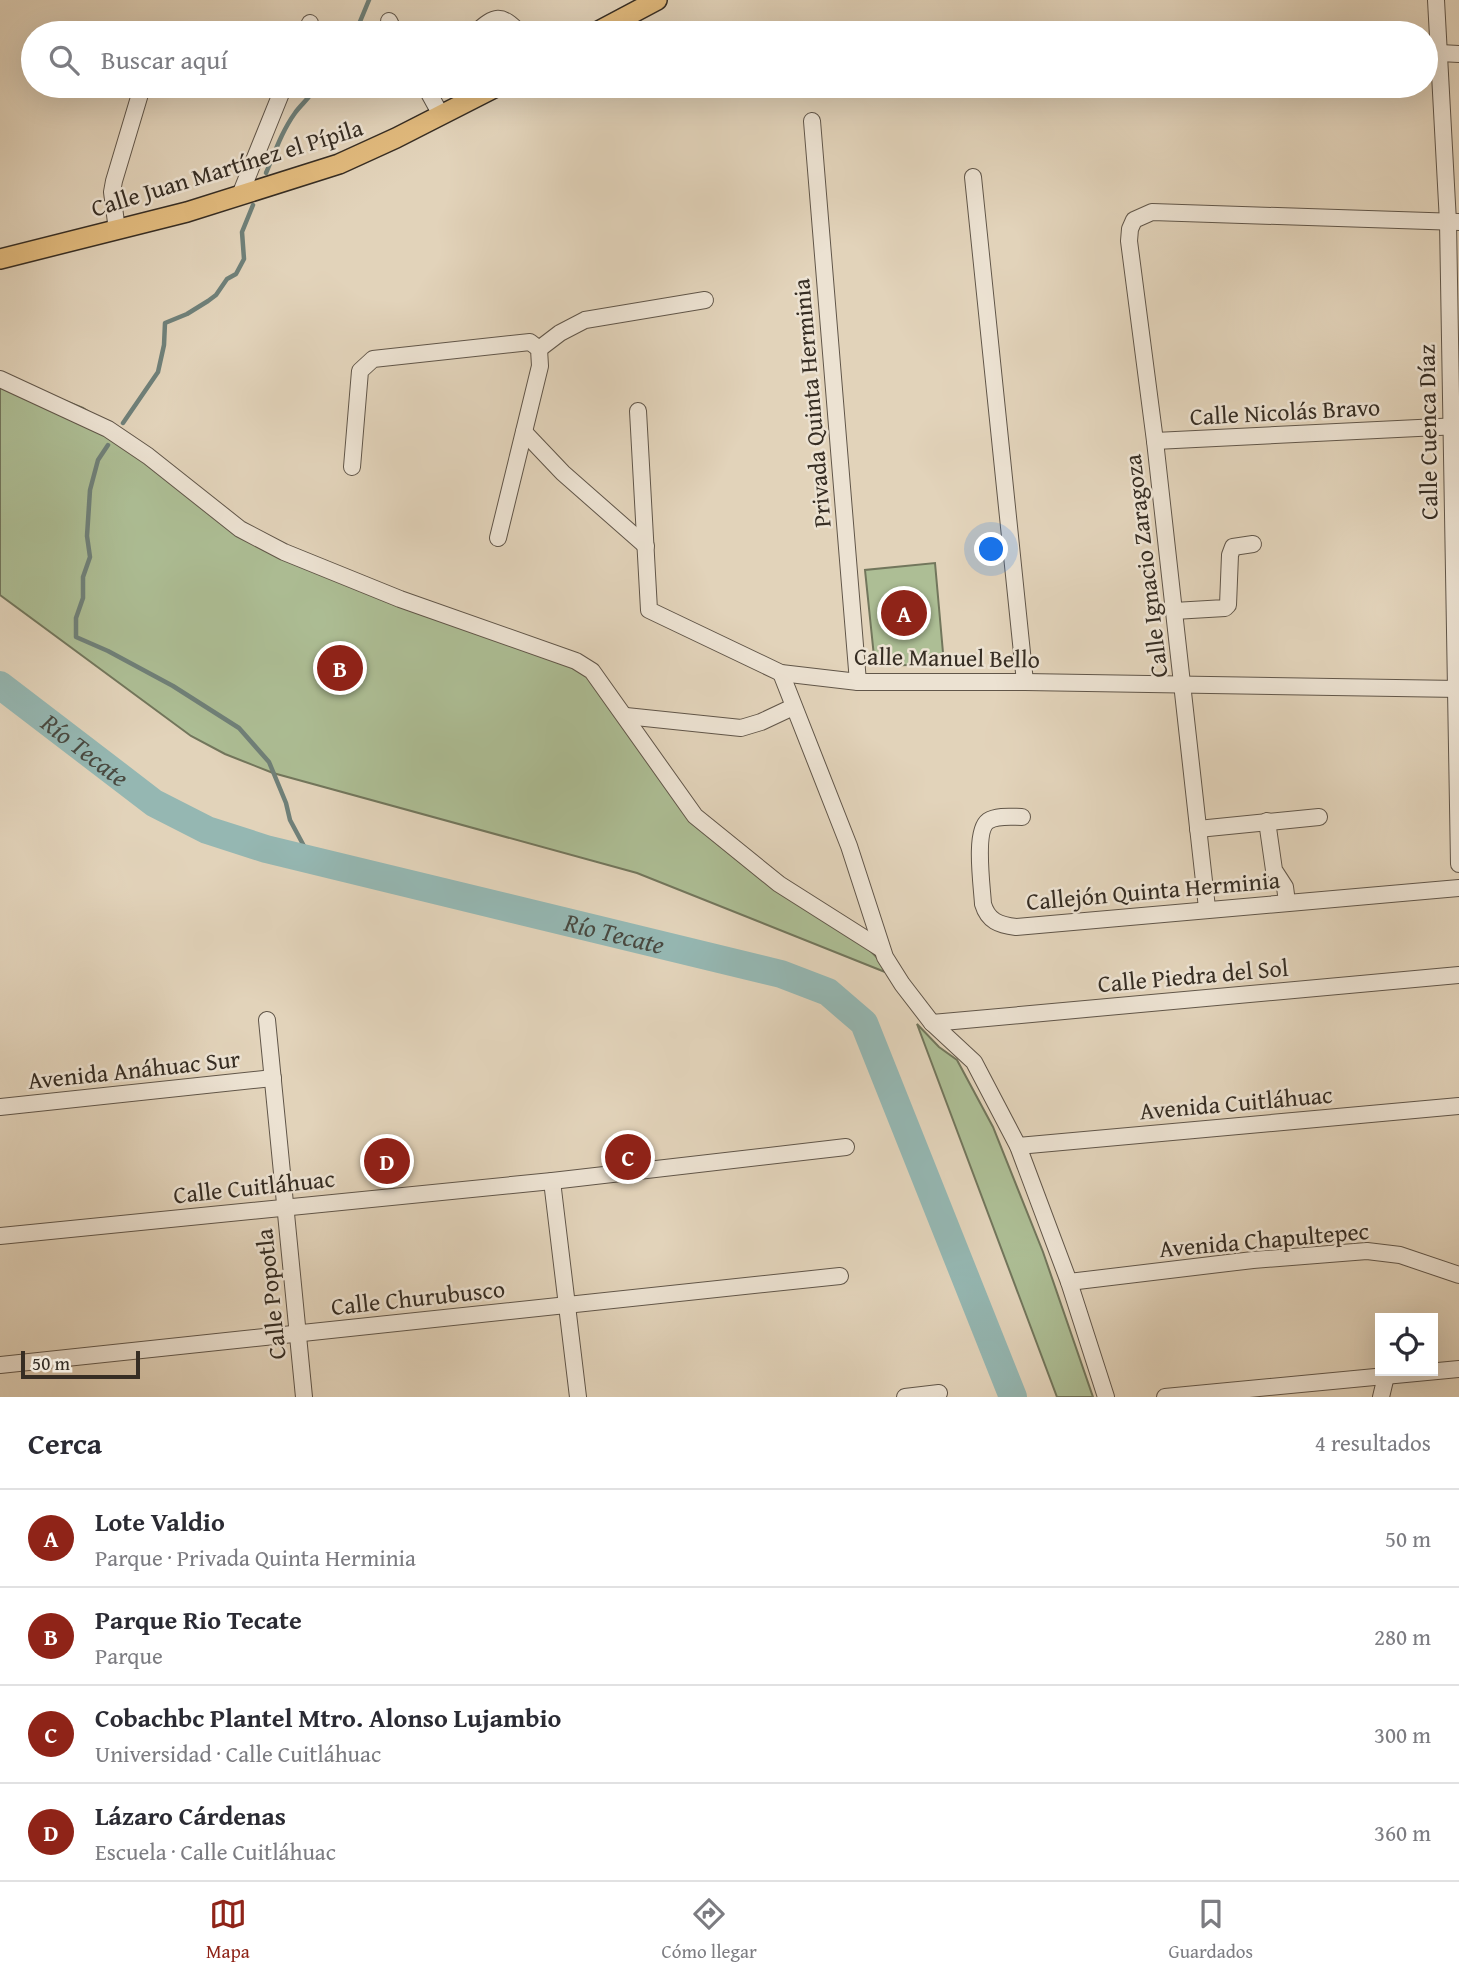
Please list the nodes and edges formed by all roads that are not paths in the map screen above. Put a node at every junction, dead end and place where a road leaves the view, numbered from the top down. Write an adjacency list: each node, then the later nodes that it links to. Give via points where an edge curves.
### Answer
1 (657, 0): 5 (main road)
2 (1436, 0): 6 (street, Calle Cuenca Díaz)
3 (490, 21): 4 (street)
4 (508, 21)
5 (618, 21)
6 (1438, 21)
7 (1438, 26): 8 (street, Calle Cuenca Díaz)
8 (1440, 53): 9 (street); 18 (street, Calle Cuenca Díaz)
9 (1459, 54)
10 (138, 98): 19 (street, via 112,192)
11 (279, 98): 17 (street)
12 (432, 98): 14 (street)
13 (474, 98): 14 (main road, Calle Juan Martínez el Pípila)
14 (441, 115): 17 (main road, Calle Juan Martínez el Pípila, via 339,164)
15 (812, 121): 34 (street, Privada Quinta Herminia)
16 (973, 177): 35 (street)
17 (240, 195): 19 (main road, Calle Juan Martínez el Pípila)
18 (1453, 222): 25 (street, Calle Cuenca Díaz); 27 (street, Calle Ignacio Zaragoza, via 1152,212 1134,220 1129,241)
19 (117, 230): 20 (main road, Calle Juan Martínez el Pípila)
20 (3, 255)
21 (705, 300): 22 (street, via 585,320)
22 (539, 349): 26 (street, via 540,366); 28 (street, via 530,342 373,359 360,371)
23 (0, 379): 39 (street, via 108,429 240,529 284,552 576,661 592,671)
24 (638, 411): 31 (street, Calle Manuel Bello)
25 (1455, 426): 27 (street, Calle Nicolás Bravo); 37 (street, Calle Cuenca Díaz)
26 (524, 432): 29 (street); 31 (street, via 563,474)
27 (1155, 441): 32 (street, Calle Ignacio Zaragoza)
28 (352, 467)
29 (498, 538)
30 (1253, 544): 32 (street, via 1233,547 1225,608)
31 (646, 546): 33 (street, Calle Manuel Bello, via 649,610)
32 (1174, 611): 36 (street, Calle Ignacio Zaragoza)
33 (781, 673): 34 (street, Calle Manuel Bello); 38 (street)
34 (858, 682): 35 (street, Calle Manuel Bello)
35 (1026, 682): 36 (street, Calle Manuel Bello)
36 (1183, 684): 37 (street, Calle Manuel Bello); 43 (street, Calle Ignacio Zaragoza)
37 (1457, 688): 44 (street, Calle Cuenca Díaz)
38 (793, 707): 39 (street, via 741,728); 48 (street, via 849,846)
39 (626, 716): 48 (street, via 695,816 779,884)
40 (1022, 817): 47 (street, Callejón Quinta Herminia, via 994,818 980,834 983,904 986,913 1001,925)
41 (1319, 817): 42 (street)
42 (1267, 821): 43 (street); 46 (street, via 1275,870)
43 (1198, 829): 47 (street, Calle Ignacio Zaragoza)
44 (1459, 864)
45 (1459, 888): 46 (street, Callejón Quinta Herminia)
46 (1287, 902): 47 (street, Callejón Quinta Herminia)
47 (1206, 908)
48 (880, 948): 51 (street)
49 (1459, 975): 51 (street, Calle Piedra del Sol)
50 (267, 1020): 52 (street, Calle Popotla)
51 (932, 1023): 55 (street, via 974,1062)
52 (273, 1078): 54 (street, Avenida Anáhuac Sur); 58 (street, Calle Popotla)
53 (1459, 1106): 55 (street, Avenida Cuitláhuac)
54 (0, 1107)
55 (1018, 1146): 62 (street)
56 (846, 1147): 57 (street, Calle Cuitláhuac)
57 (552, 1181): 58 (street, Calle Cuitláhuac); 63 (street)
58 (286, 1207): 59 (street, Calle Cuitláhuac); 64 (street, Calle Popotla)
59 (0, 1236)
60 (1459, 1275): 62 (street, Avenida Chapultepec, via 1400,1255 1367,1251)
61 (839, 1276): 63 (street, Calle Churubusco)
62 (1069, 1282): 74 (street)
63 (566, 1307): 64 (street, Calle Churubusco); 72 (street)
64 (298, 1333): 65 (street, Calle Churubusco); 71 (street, Calle Popotla)
65 (0, 1365)
66 (1459, 1370): 67 (street)
67 (1438, 1372)
68 (1386, 1376): 69 (street); 76 (street)
69 (1275, 1392): 75 (street)
70 (939, 1393): 73 (street)
71 (304, 1397)
72 (578, 1397)
73 (905, 1397)
74 (1106, 1397)
75 (1165, 1397)
76 (1381, 1397)

